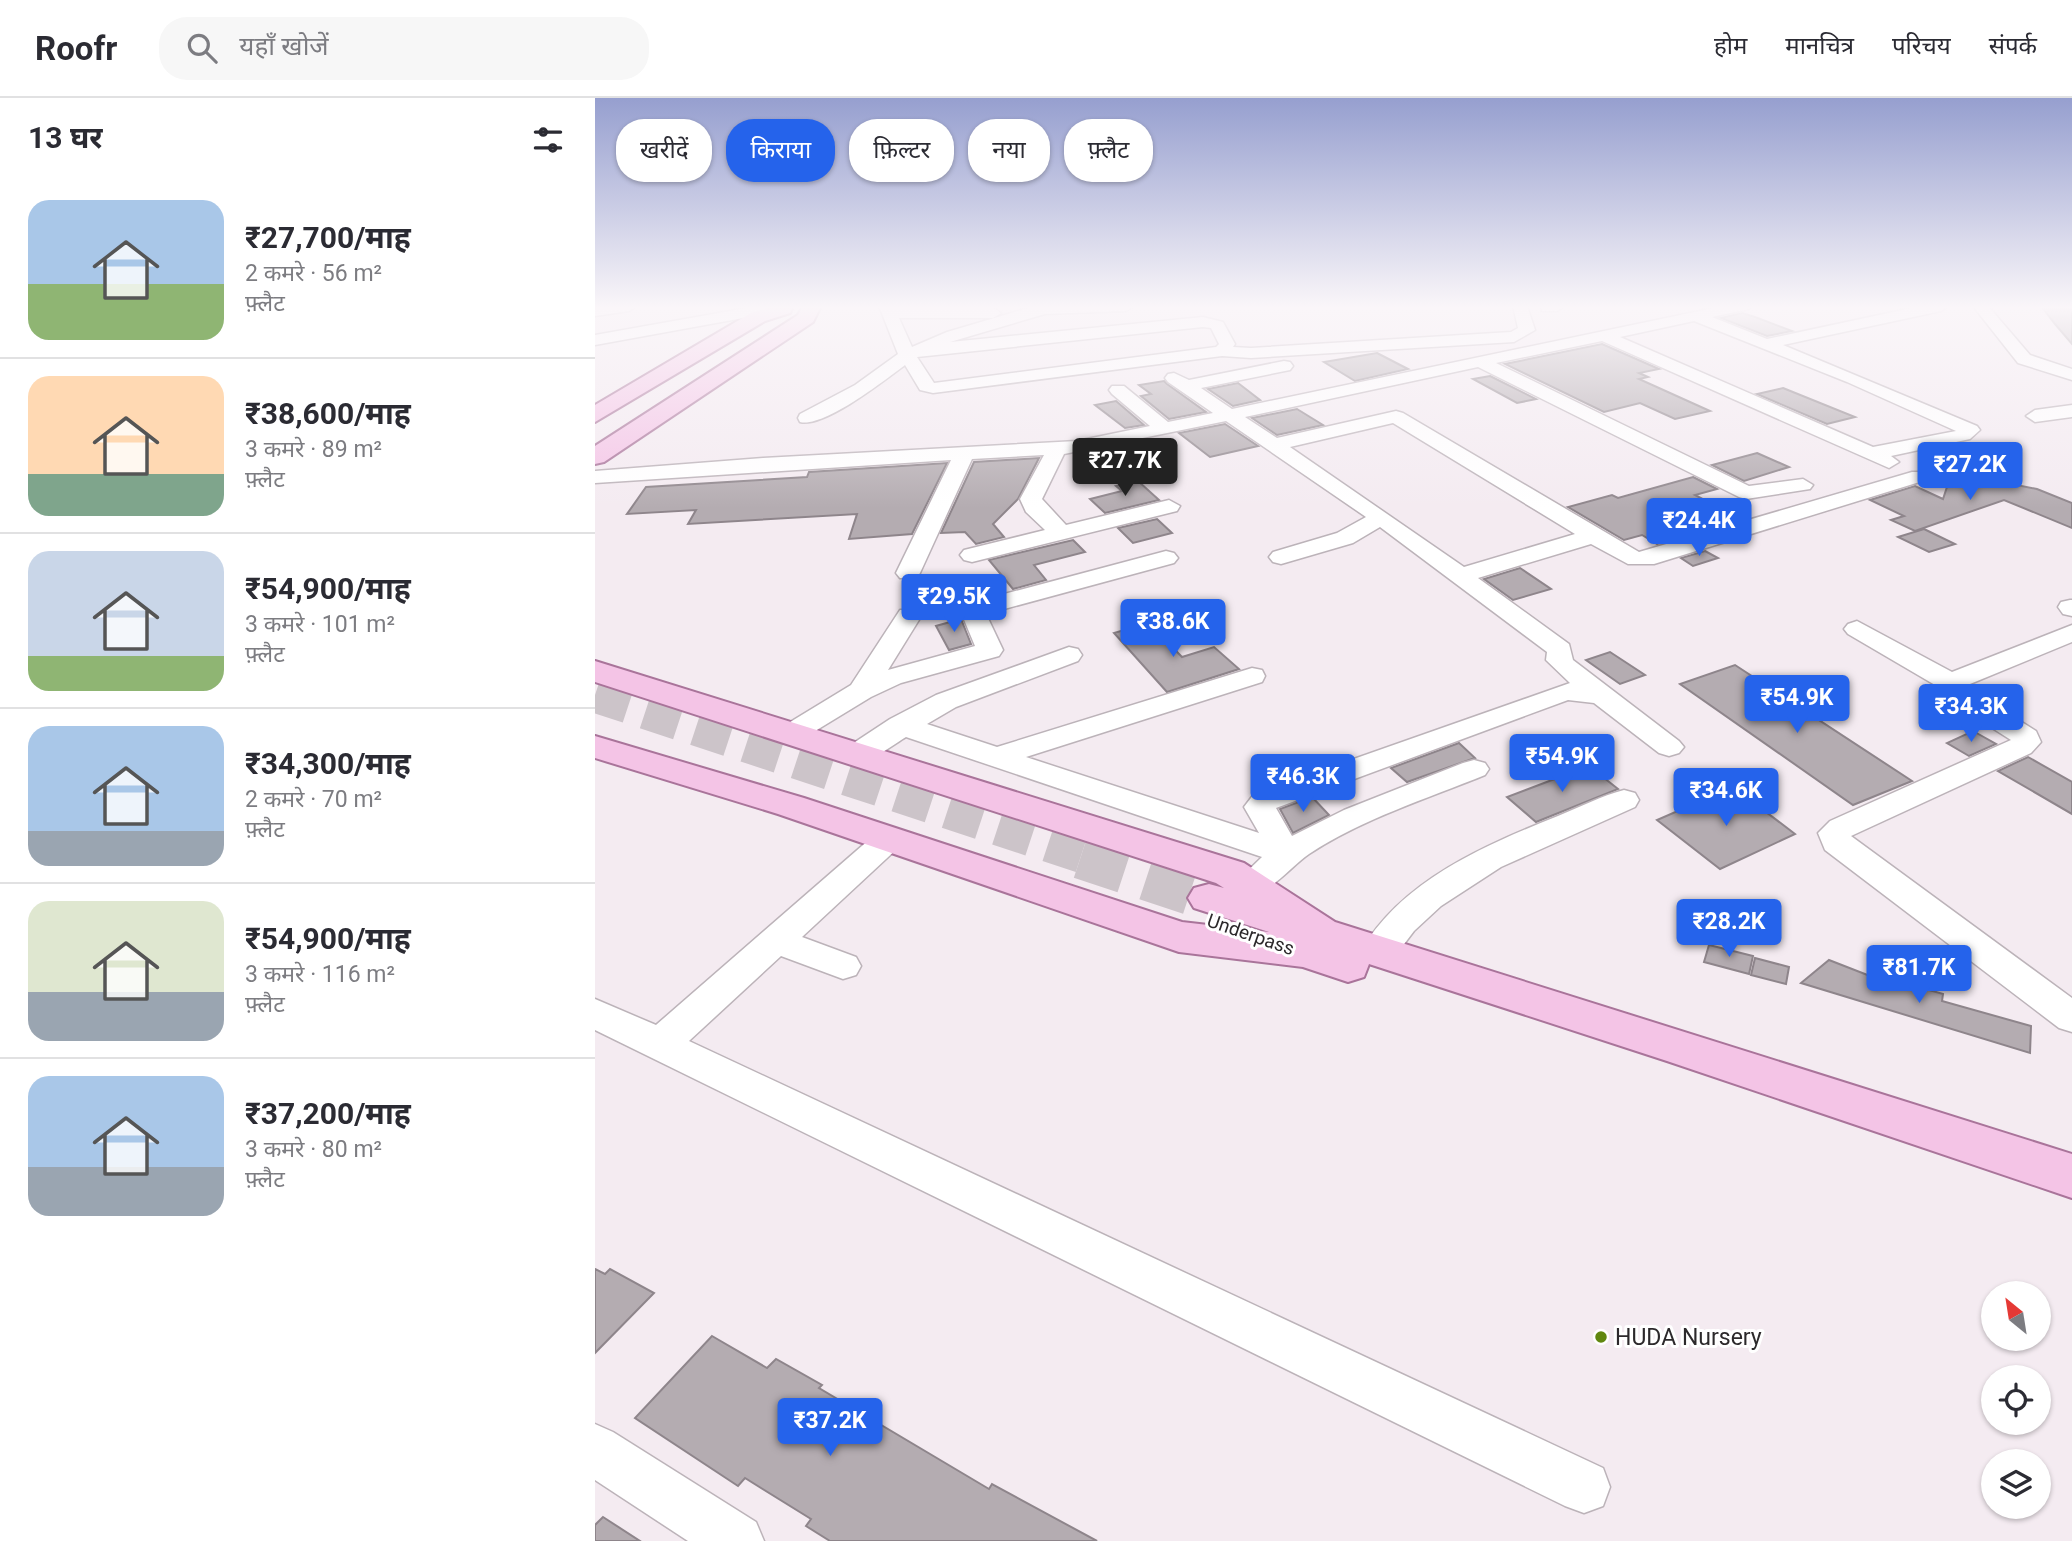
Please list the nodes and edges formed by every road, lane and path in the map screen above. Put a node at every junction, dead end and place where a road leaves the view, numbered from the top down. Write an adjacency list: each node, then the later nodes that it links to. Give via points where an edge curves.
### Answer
1 (664, 373): 19 (main road)
2 (683, 373): 23 (main road)
3 (697, 373): 25 (main road)
4 (722, 373): 30 (main road)
5 (884, 373): 22 (street)
6 (922, 373): 7 (street, via 926,386 943,388)
7 (1054, 373)
8 (1236, 373): 20 (street, via 1180,382)
9 (1336, 373): 16 (street)
10 (1386, 373): 15 (street)
11 (1424, 373): 15 (street)
12 (1503, 373): 32 (street, via 1745,493)
13 (1688, 373): 29 (street)
14 (1841, 373): 29 (street, via 1970,430)
15 (1396, 379): 16 (street)
16 (1358, 387): 20 (street)
17 (1118, 390): 24 (street)
18 (2072, 411): 21 (street)
19 (595, 415)
20 (1228, 415): 24 (street); 26 (street)
21 (2035, 416)
22 (807, 418)
23 (595, 426)
24 (1164, 428): 27 (street)
25 (595, 443)
26 (1274, 445): 34 (street); 36 (street, via 1397,417)
27 (1056, 450): 28 (street); 35 (street, via 1031,499)
28 (964, 454): 31 (street); 40 (street)
29 (1870, 454): 36 (street, via 1919,476 1654,557 1630,557)
30 (595, 457)
31 (595, 477)
32 (1803, 485)
33 (1169, 506): 35 (street)
34 (1381, 517): 38 (street, via 1345,538); 41 (street)
35 (1061, 533): 37 (street)
36 (1593, 536): 41 (street)
37 (972, 555)
38 (1282, 557)
39 (1166, 558): 49 (street, via 972,610 990,650 919,667)
40 (908, 573)
41 (1460, 576): 50 (street, via 1557,647 1561,663)
42 (909, 615): 49 (street)
43 (2070, 624): 48 (street)
44 (1857, 629): 48 (street)
45 (1069, 655): 51 (street, via 946,701)
46 (595, 671): 52 (main road)
47 (1252, 676): 56 (street)
48 (1950, 682): 68 (street, via 1965,691 1976,706 2018,730 2026,742 1841,828 1834,833 1836,843)
49 (861, 691): 52 (street)
50 (1604, 696): 54 (street); 60 (street, via 1562,693 1265,801 1260,807)
51 (900, 725): 55 (street); 56 (street)
52 (792, 733): 55 (main road)
53 (595, 747): 59 (main road)
54 (1669, 747)
55 (856, 754): 61 (main road, via 1230,873)
56 (996, 757): 60 (street)
57 (1474, 769): 60 (street)
58 (1624, 800): 65 (street, via 1461,875 1396,926)
59 (889, 839): 63 (street); 64 (main road, via 1179,936)
60 (1281, 851): 61 (street)
61 (1249, 885): 64 (main road)
62 (1202, 907): 64 (main road, Underpass)
63 (776, 941): 66 (street); 69 (street)
64 (1313, 943): 65 (main road); 71 (main road)
65 (1379, 951): 70 (main road)
66 (843, 966)
67 (595, 1013): 69 (street)
68 (2072, 1018)
69 (660, 1044): 73 (street)
70 (2072, 1176)
71 (2072, 1203)
72 (595, 1451): 74 (street)
73 (1584, 1487)
74 (737, 1541)

